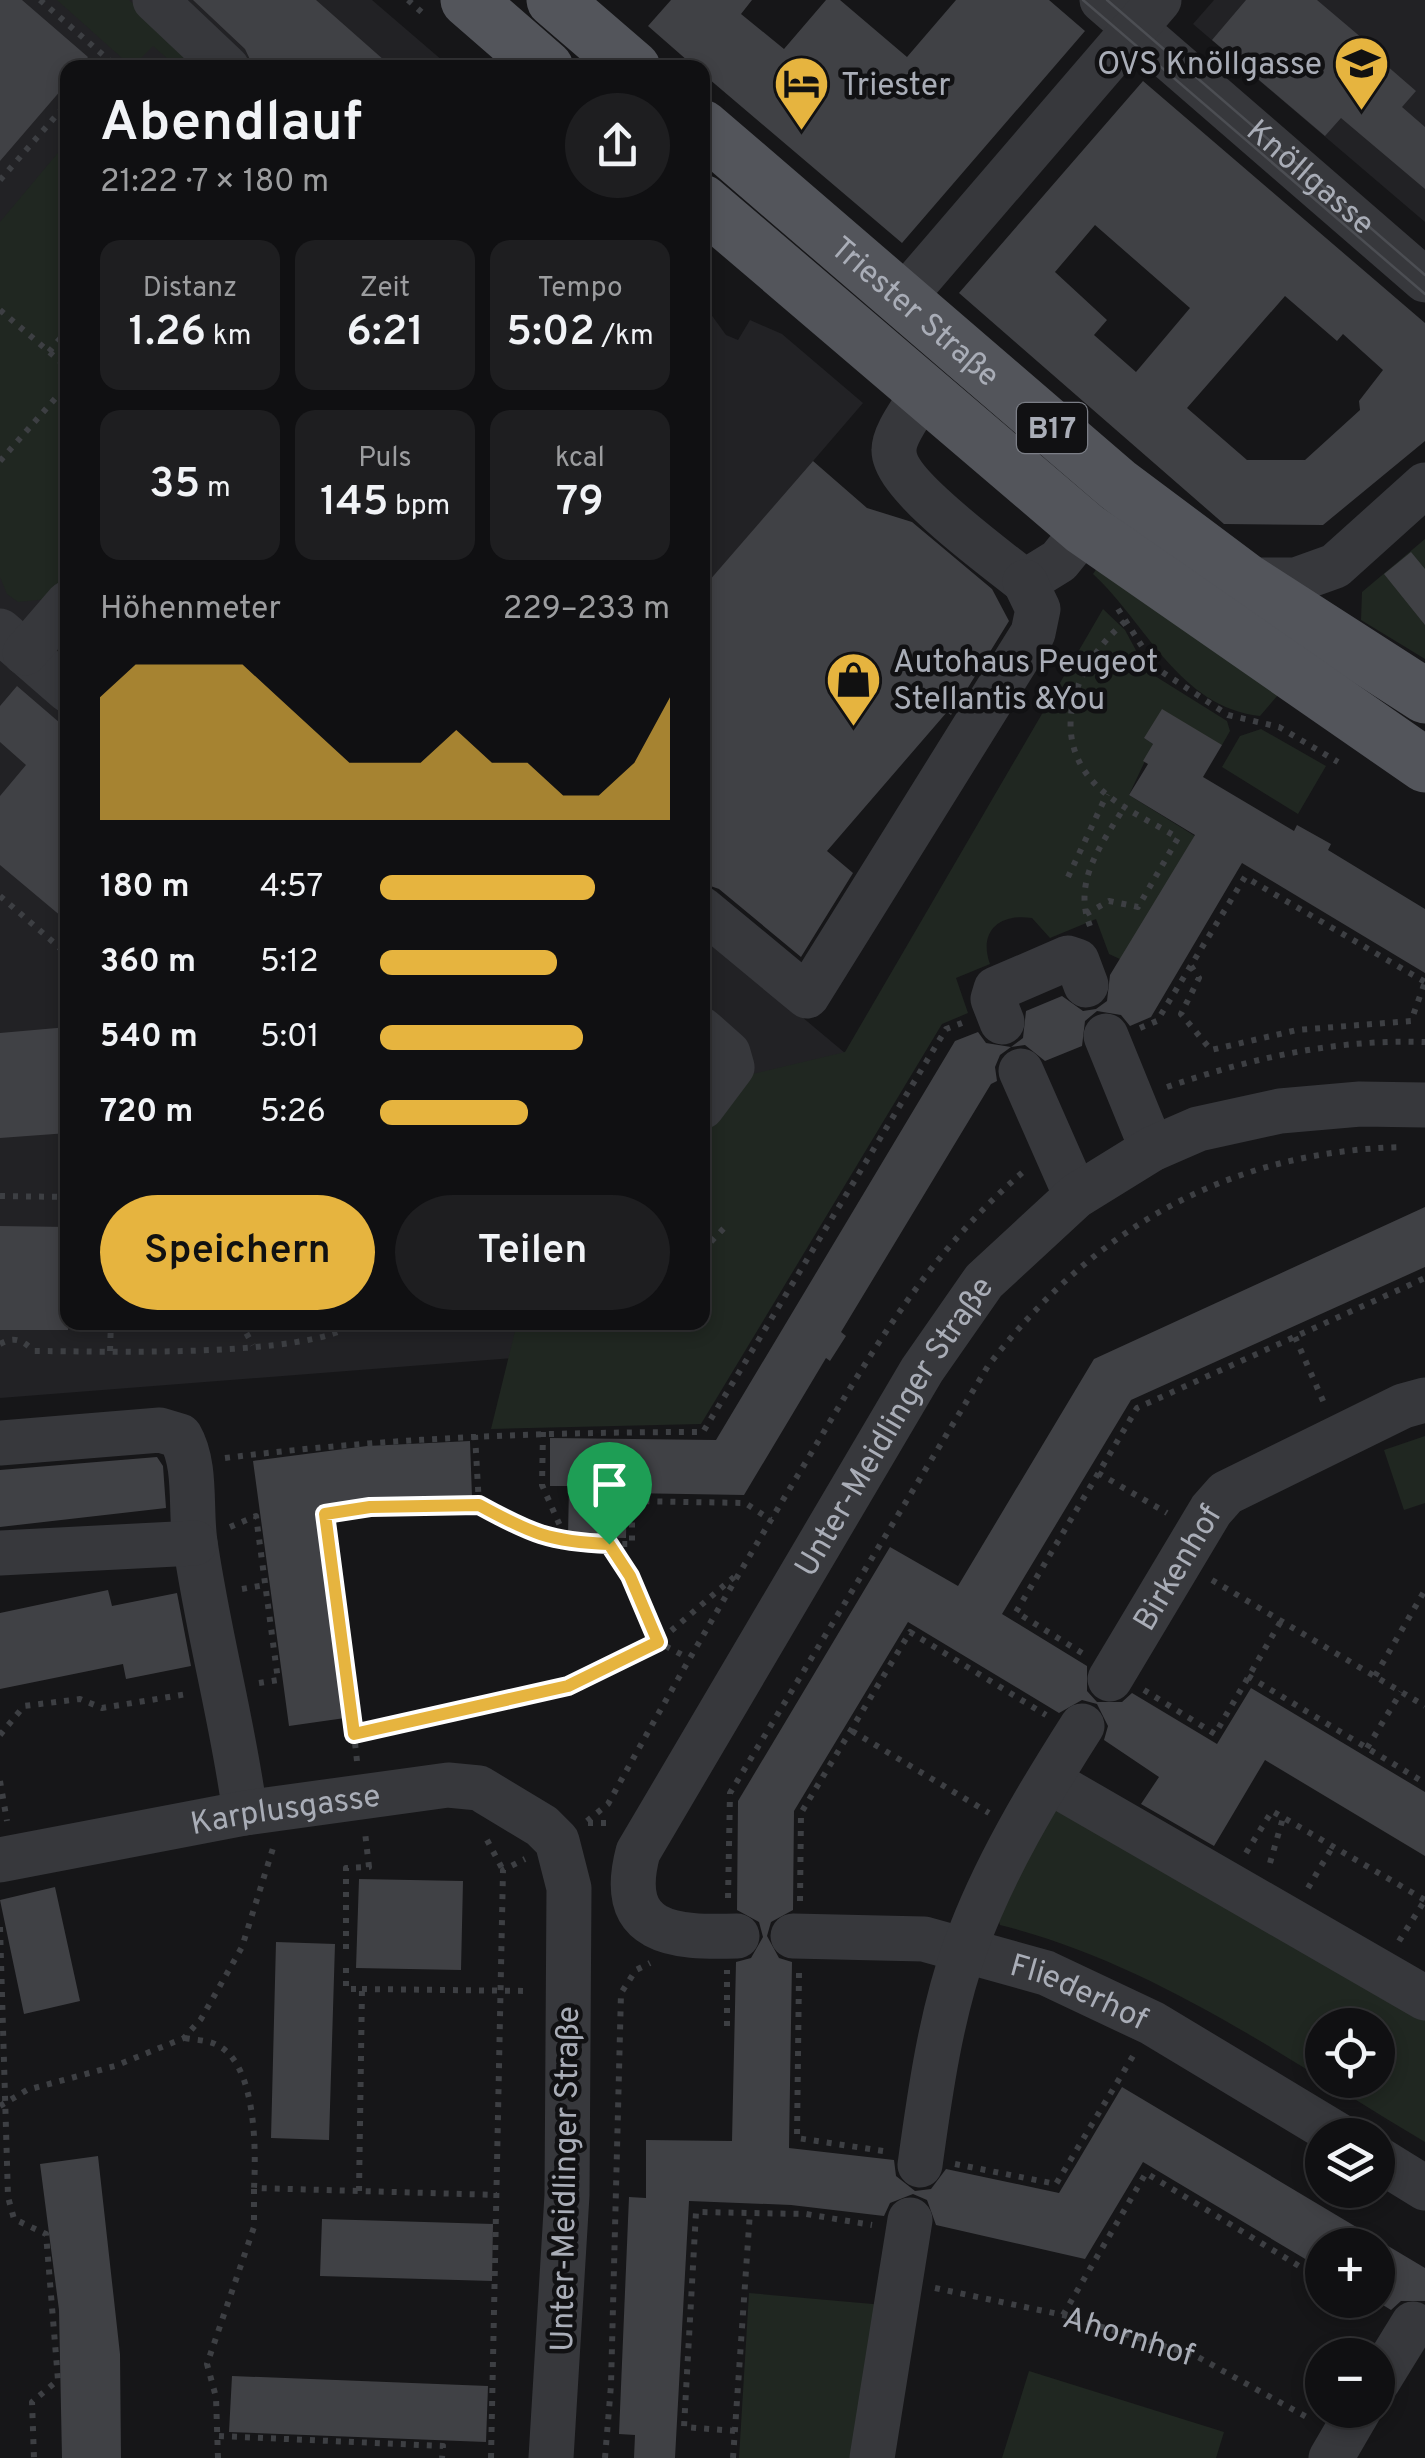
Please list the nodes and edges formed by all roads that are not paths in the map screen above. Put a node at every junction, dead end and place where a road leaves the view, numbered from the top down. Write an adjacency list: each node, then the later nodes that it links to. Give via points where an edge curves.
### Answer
1 (155, 0): 5 (street)
2 (468, 0): 6 (main road)
3 (583, 9): 7 (main road)
4 (1132, 9): 10 (street, Knöllgasse); 11 (street)
5 (219, 60)
6 (537, 60)
7 (626, 60)
8 (710, 135): 11 (main road, Triester Straße / B17)
9 (710, 209): 12 (main road, Triester Straße / B17)
10 (1425, 280)
11 (902, 299): 15 (main road, Triester Straße / B17, via 1118,485)
12 (922, 394): 14 (main road, Triester Straße / B17); 16 (street, via 894,447 898,470)
13 (1416, 511): 15 (street, via 1335,566 1296,580)
14 (1085, 530): 16 (street, via 1059,562); 21 (main road, Triester Straße / B17)
15 (1245, 580): 20 (main road, Triester Straße / B17)
16 (1026, 582): 22 (street, via 1038,609 1033,634 806,996)
17 (60, 608): 18 (street)
18 (7, 641): 19 (street)
19 (60, 684)
20 (1425, 696)
21 (1425, 765)
22 (710, 916)
23 (1086, 985): 24 (street, via 1077,961 1068,958 996,989)
24 (999, 1016)
25 (1106, 1036): 30 (street)
26 (710, 1037): 28 (street, via 728,1053 732,1067)
27 (1021, 1071): 31 (street)
28 (710, 1097)
29 (1418, 1126): 30 (street, Unter-Meidlinger Straße, via 1360,1104 1280,1111 1198,1129)
30 (1152, 1149): 31 (street, Unter-Meidlinger Straße)
31 (1076, 1196): 42 (street, Unter-Meidlinger Straße, via 984,1281 922,1370 644,1837 633,1887 650,1923 666,1934)
32 (1425, 1400): 36 (street, Birkenhof, via 1237,1486 1212,1510)
33 (0, 1443): 34 (street, via 160,1430 180,1436 188,1457)
34 (195, 1544): 35 (street); 39 (street)
35 (0, 1553)
36 (1110, 1679)
37 (1080, 1730): 38 (street)
38 (1049, 1780): 43 (street); 45 (street)
39 (245, 1814): 40 (street, Karplusgasse, via 364,1822 448,1785 480,1788); 41 (street, Karplusgasse)
40 (557, 1841): 53 (street, Unter-Meidlinger Straße, via 569,1888 567,2195)
41 (0, 1860)
42 (733, 1945)
43 (964, 1950): 44 (street, Fliederhof, via 924,1939); 46 (street, Fliederhof, via 1102,1995); 47 (street)
44 (795, 1955)
45 (1425, 1998)
46 (1309, 2118)
47 (920, 2165)
48 (1395, 2169): 49 (street)
49 (1425, 2188)
50 (909, 2225): 54 (street)
51 (1413, 2324): 52 (street)
52 (1395, 2353)
53 (551, 2458)
54 (872, 2458)

